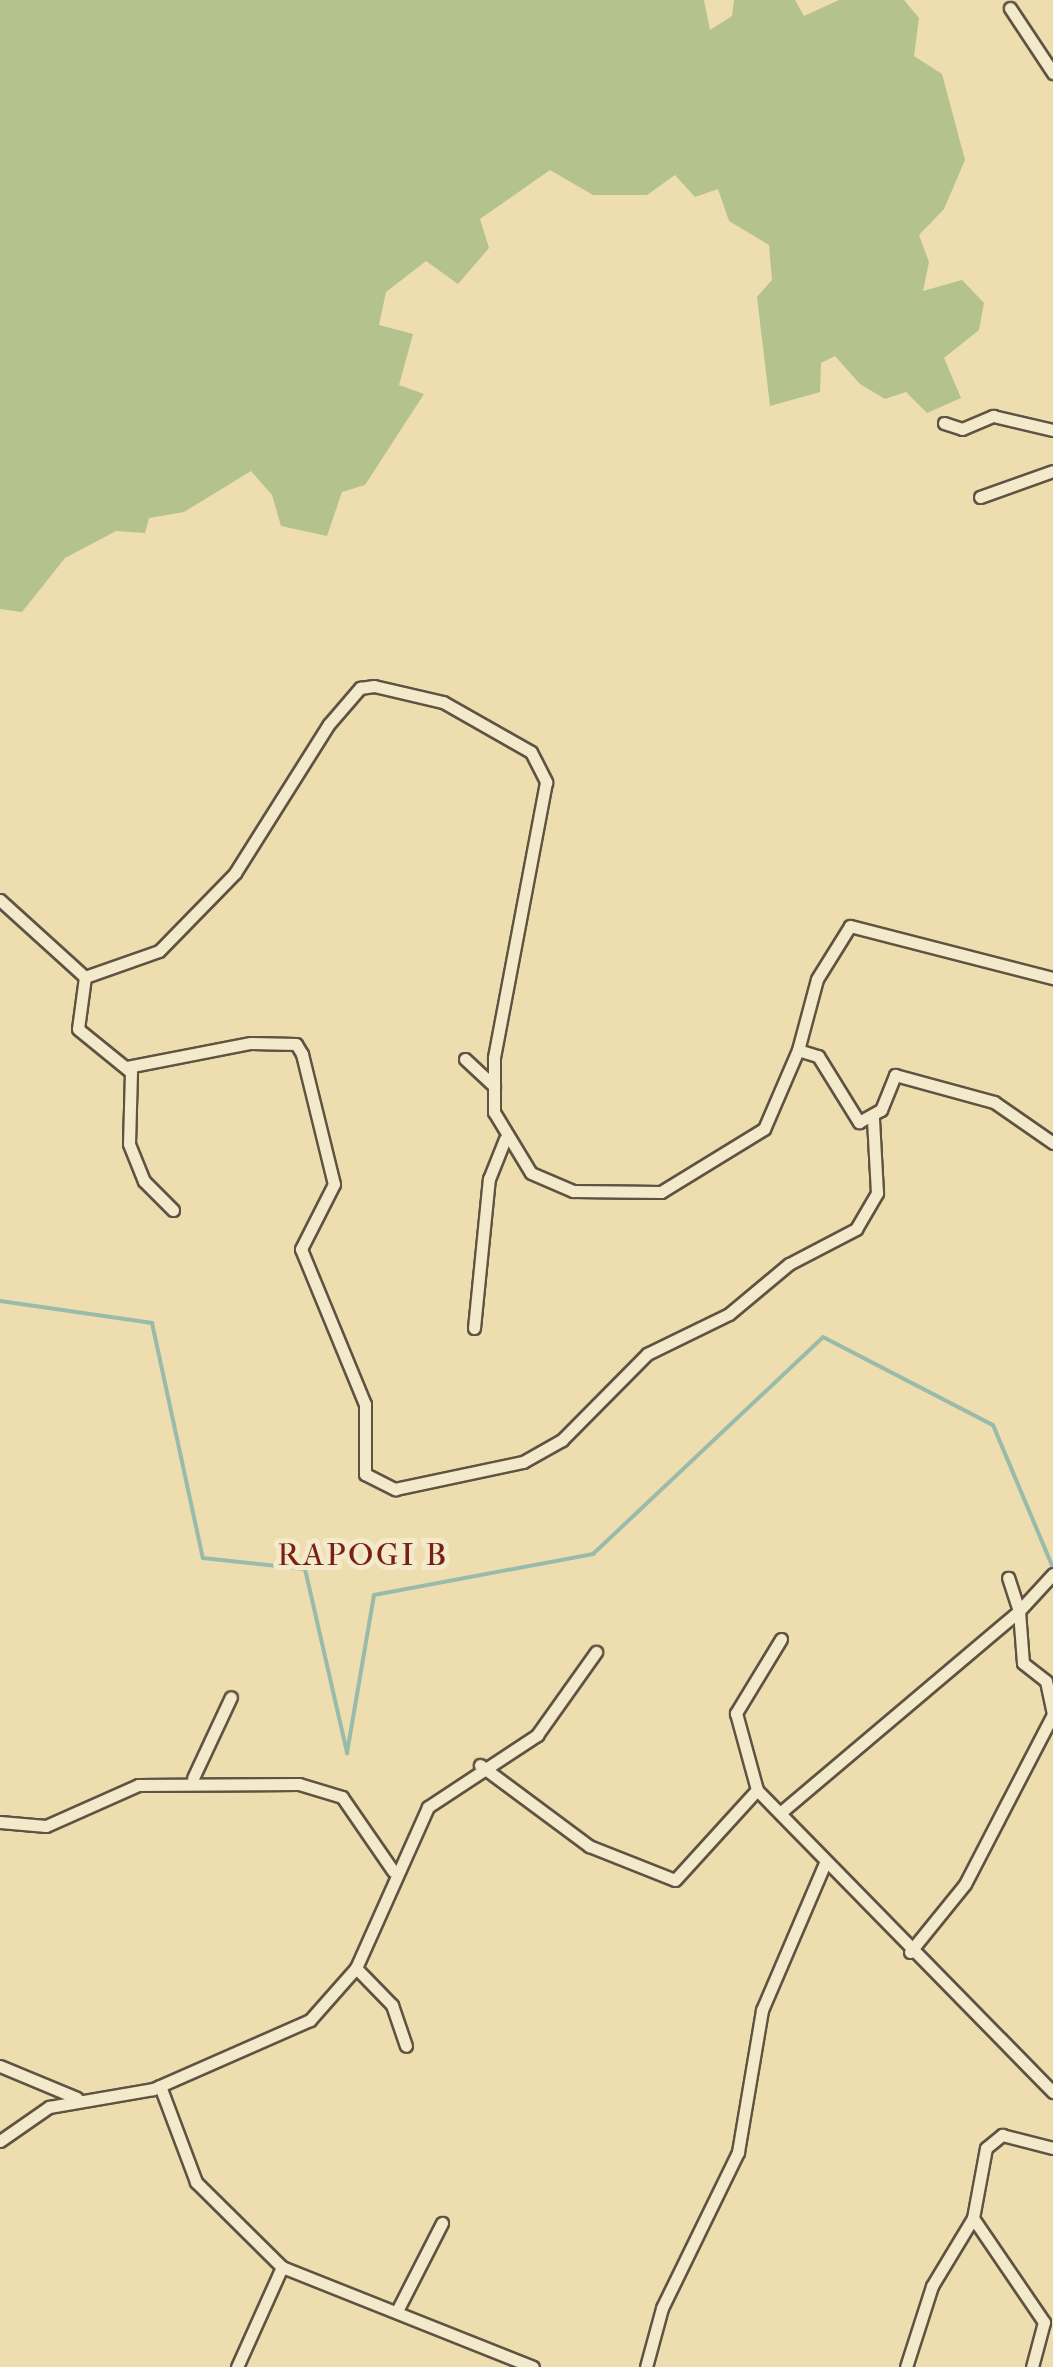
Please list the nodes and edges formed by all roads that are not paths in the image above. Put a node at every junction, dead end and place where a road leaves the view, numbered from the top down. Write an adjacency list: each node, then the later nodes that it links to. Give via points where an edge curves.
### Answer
1 (1010, 8): 2 (street)
2 (1053, 73)
3 (944, 423): 4 (street, via 962,429 994,416)
4 (1053, 430)
5 (1053, 472): 6 (street)
6 (980, 496)
7 (0, 900): 8 (street)
8 (85, 977): 12 (street, via 78,1029); 13 (street, via 181,935 235,873 360,688 444,702 532,752 546,782)
9 (1053, 978): 10 (street, via 850,926 817,979)
10 (798, 1050): 14 (street, via 818,1056 854,1120); 15 (street, via 764,1129 662,1192 550,1184)
11 (465, 1060): 13 (street)
12 (126, 1067): 14 (street, via 251,1043 296,1044 334,1184 302,1249 365,1404 372,1440 365,1474 395,1489 523,1462 562,1440 647,1354 729,1314 788,1264 856,1229 876,1193); 17 (street, via 128,1144 144,1181)
13 (494, 1086): 15 (street)
14 (873, 1118): 16 (street, via 895,1075 994,1102)
15 (505, 1139): 18 (street, via 489,1180 483,1306)
16 (1053, 1142)
17 (173, 1210)
18 (474, 1328)
19 (1053, 1574): 21 (street)
20 (1008, 1578): 21 (street)
21 (1019, 1611): 25 (street, via 1023,1663 1046,1680); 29 (street)
22 (781, 1640): 28 (street, via 736,1713)
23 (596, 1652): 26 (street, via 538,1735)
24 (232, 1696): 27 (street)
25 (1053, 1714): 33 (street, via 965,1884)
26 (480, 1765): 28 (street, via 589,1846 675,1880); 32 (street, via 428,1807)
27 (193, 1778): 30 (street, via 138,1784 46,1826); 32 (street, via 333,1792 379,1840)
28 (758, 1790): 29 (street)
29 (780, 1813): 31 (street)
30 (0, 1822)
31 (824, 1865): 33 (street); 48 (street, via 762,2010 738,2152 662,2308)
32 (393, 1872): 34 (street)
33 (910, 1952): 38 (street)
34 (356, 1968): 35 (street, via 392,2005); 37 (street, via 292,2033)
35 (406, 2046)
36 (0, 2066): 39 (street)
37 (160, 2086): 39 (street); 44 (street, via 196,2182)
38 (1053, 2092)
39 (77, 2098): 40 (street, via 19,2122)
40 (0, 2141)
41 (1053, 2148): 42 (street, via 993,2139)
42 (973, 2218): 49 (street, via 932,2286); 50 (street, via 1044,2322)
43 (442, 2224): 45 (street)
44 (282, 2267): 45 (street); 46 (street)
45 (397, 2310): 47 (street)
46 (237, 2367)
47 (533, 2367)
48 (646, 2367)
49 (906, 2367)
50 (1032, 2367)

